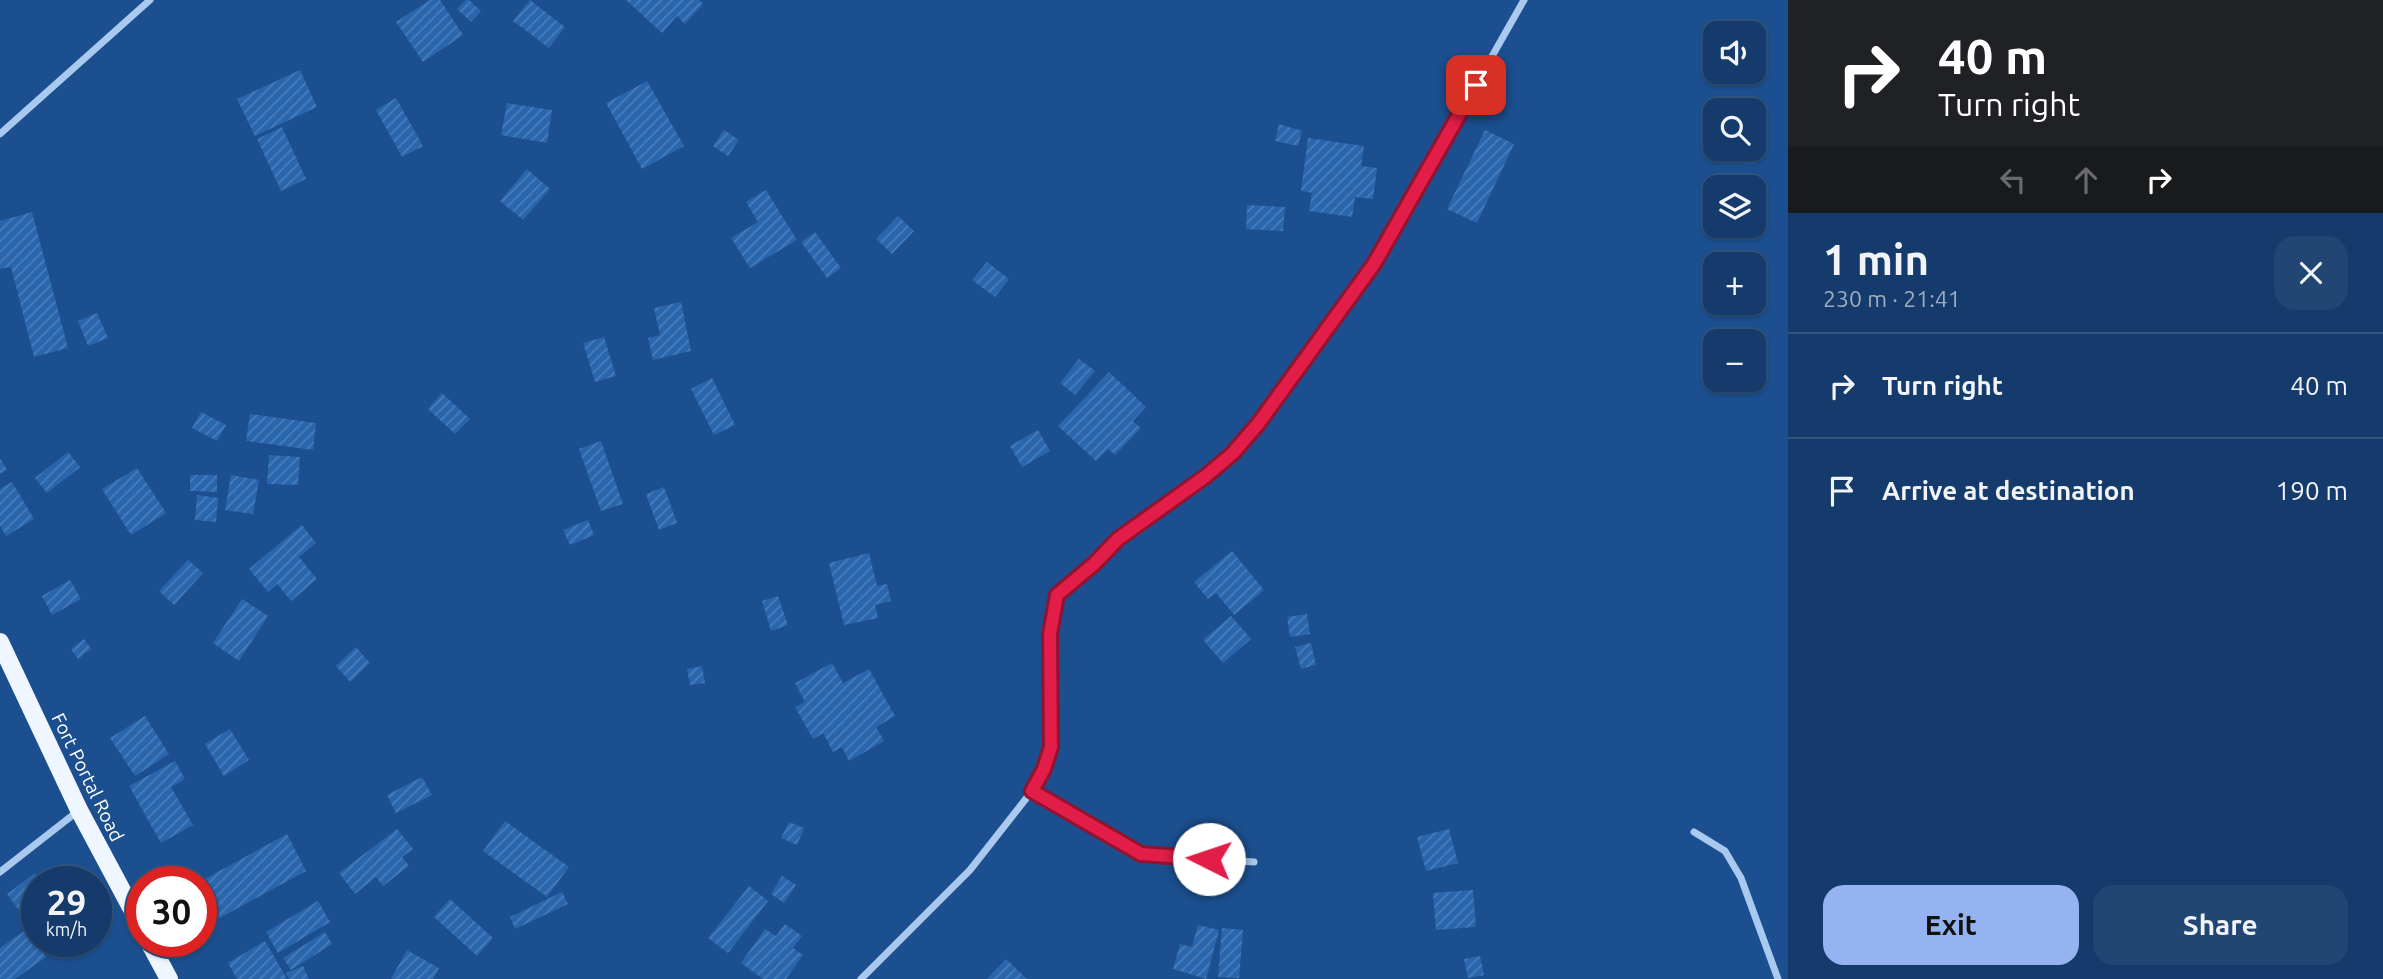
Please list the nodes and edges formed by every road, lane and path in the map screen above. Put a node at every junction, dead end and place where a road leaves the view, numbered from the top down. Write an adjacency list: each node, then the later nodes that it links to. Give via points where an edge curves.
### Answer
1 (150, 0): 3 (street)
2 (1524, 0): 5 (street, via 1374,264 1258,424 1206,476 1118,539 1057,595 1050,634 1051,747)
3 (0, 134)
4 (0, 642): 6 (main road, Fort Portal Road)
5 (1032, 791): 8 (street, via 1141,854); 13 (street, via 970,870)
6 (79, 810): 9 (street); 10 (main road, Fort Portal Road)
7 (1695, 832): 14 (street, via 1725,851 1741,878)
8 (1254, 862)
9 (0, 872)
10 (126, 898)
11 (157, 957): 12 (main road)
12 (169, 979)
13 (861, 979)
14 (1777, 979)

